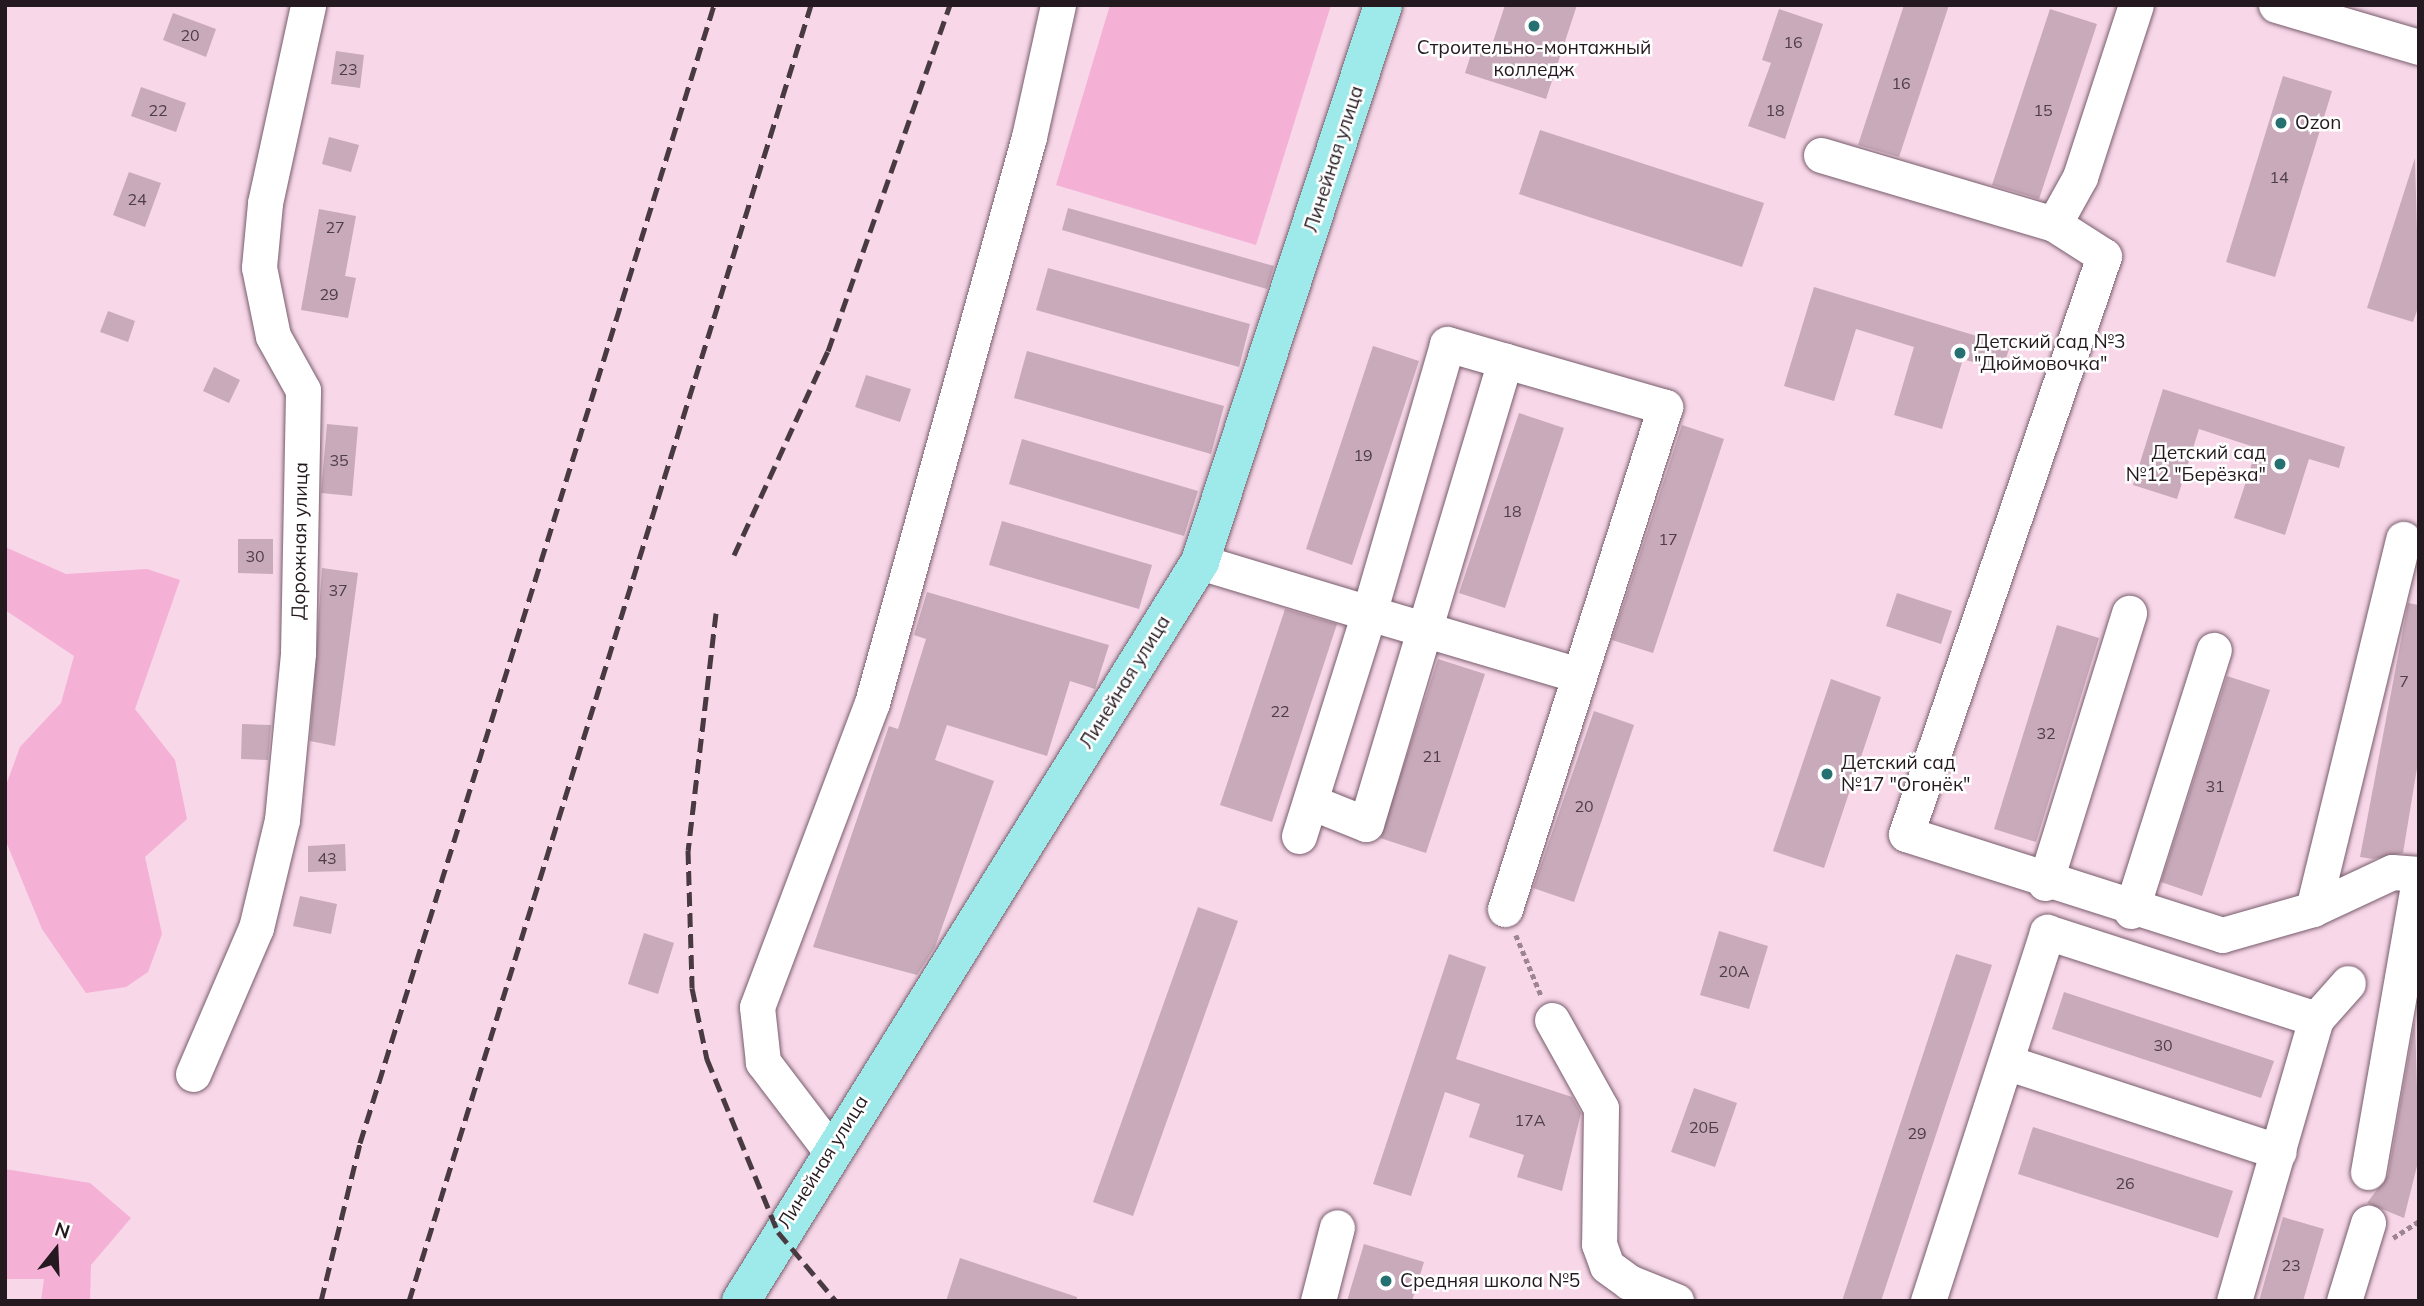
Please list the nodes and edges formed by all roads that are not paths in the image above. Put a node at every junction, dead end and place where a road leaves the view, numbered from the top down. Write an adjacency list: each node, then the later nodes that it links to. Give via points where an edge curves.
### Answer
1 (308, 5): 29 (street, Дорожная улица, via 265,203 260,267 273,336 303,390 298,653 282,820 256,928)
2 (1058, 5): 30 (street, via 1029,137 872,703 757,1007 763,1062)
3 (1383, 5): 11 (main road, Линейная улица)
4 (2136, 5): 8 (street, via 2081,177)
5 (2276, 5): 6 (street)
6 (2419, 47)
7 (1821, 155): 8 (street)
8 (2054, 224): 21 (street, via 2104,256 1906,834)
9 (1505, 360): 13 (street, via 1447,344); 14 (street); 16 (street, via 1665,407)
10 (2403, 538): 23 (street)
11 (1200, 562): 13 (street); 30 (main road, Линейная улица)
12 (2129, 612): 21 (street)
13 (1369, 613): 14 (street); 17 (street)
14 (1424, 629): 16 (street); 17 (street, via 1366,824)
15 (2214, 650): 24 (street)
16 (1578, 675): 22 (street)
17 (1311, 802): 18 (street)
18 (1299, 836)
19 (2419, 874): 23 (street, via 2392,872)
20 (2419, 880): 32 (street)
21 (2045, 883): 24 (street)
22 (1505, 909)
23 (2313, 909): 24 (street, via 2222,935)
24 (2132, 911)
25 (2348, 983): 26 (street)
26 (2316, 1019): 28 (street, via 2048,932); 31 (street)
27 (1552, 1020): 35 (street, via 1601,1108 1599,1244 1607,1266 1629,1282)
28 (2006, 1062): 31 (street); 38 (street)
29 (193, 1074)
30 (830, 1150): 36 (main road, Линейная улица)
31 (2279, 1152): 39 (street)
32 (2368, 1172)
33 (2368, 1223): 40 (street)
34 (1337, 1227): 37 (street)
35 (1680, 1300)
36 (741, 1301)
37 (1318, 1301)
38 (1928, 1301)
39 (2234, 1301)
40 (2344, 1301)

